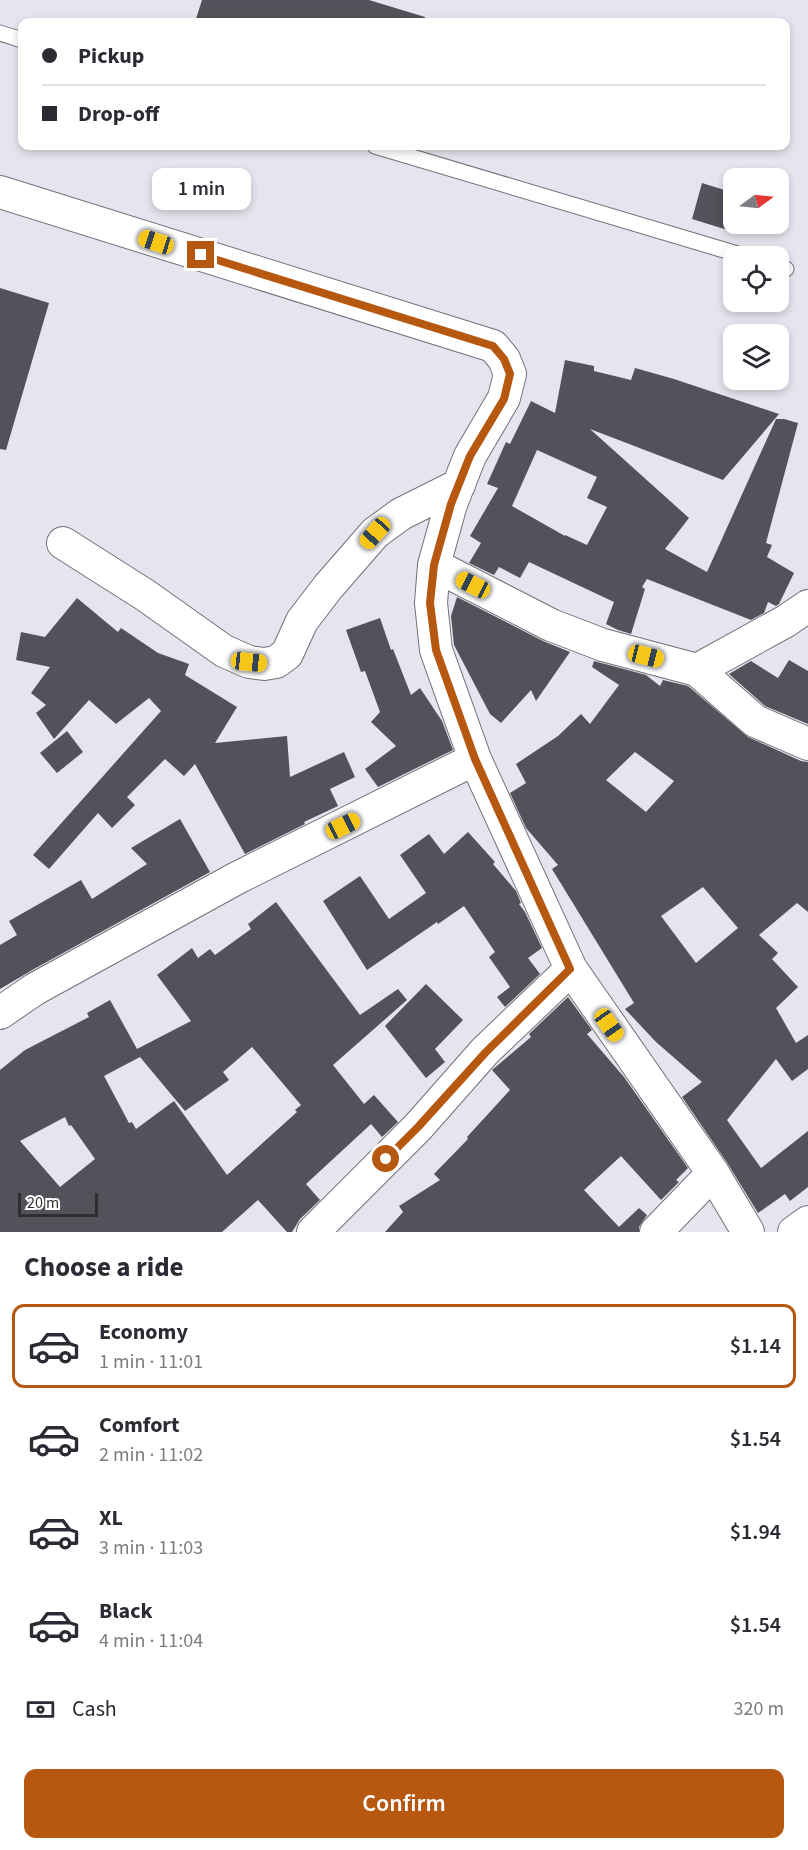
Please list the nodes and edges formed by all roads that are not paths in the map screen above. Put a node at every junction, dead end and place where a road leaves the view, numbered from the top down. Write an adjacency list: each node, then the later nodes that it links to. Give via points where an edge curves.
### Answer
1 (0, 33): 2 (lane)
2 (18, 39)
3 (388, 150): 5 (lane)
4 (0, 192): 6 (street, via 493,346 510,374 504,399 470,456)
5 (723, 250)
6 (459, 485): 7 (street, via 401,514 375,533 302,621 287,654 264,664 224,651); 8 (street)
7 (63, 543)
8 (434, 565): 10 (street, via 551,624 603,645); 12 (street, via 430,603 436,650)
9 (808, 606): 10 (street)
10 (697, 670): 11 (street, via 754,721)
11 (808, 744)
12 (475, 759): 13 (street); 14 (street, via 237,878 34,989)
13 (570, 969): 15 (street); 17 (street)
14 (0, 1013)
15 (713, 1173): 18 (street); 19 (street)
16 (808, 1222): 20 (street)
17 (313, 1232)
18 (656, 1232)
19 (748, 1232)
20 (794, 1232)

